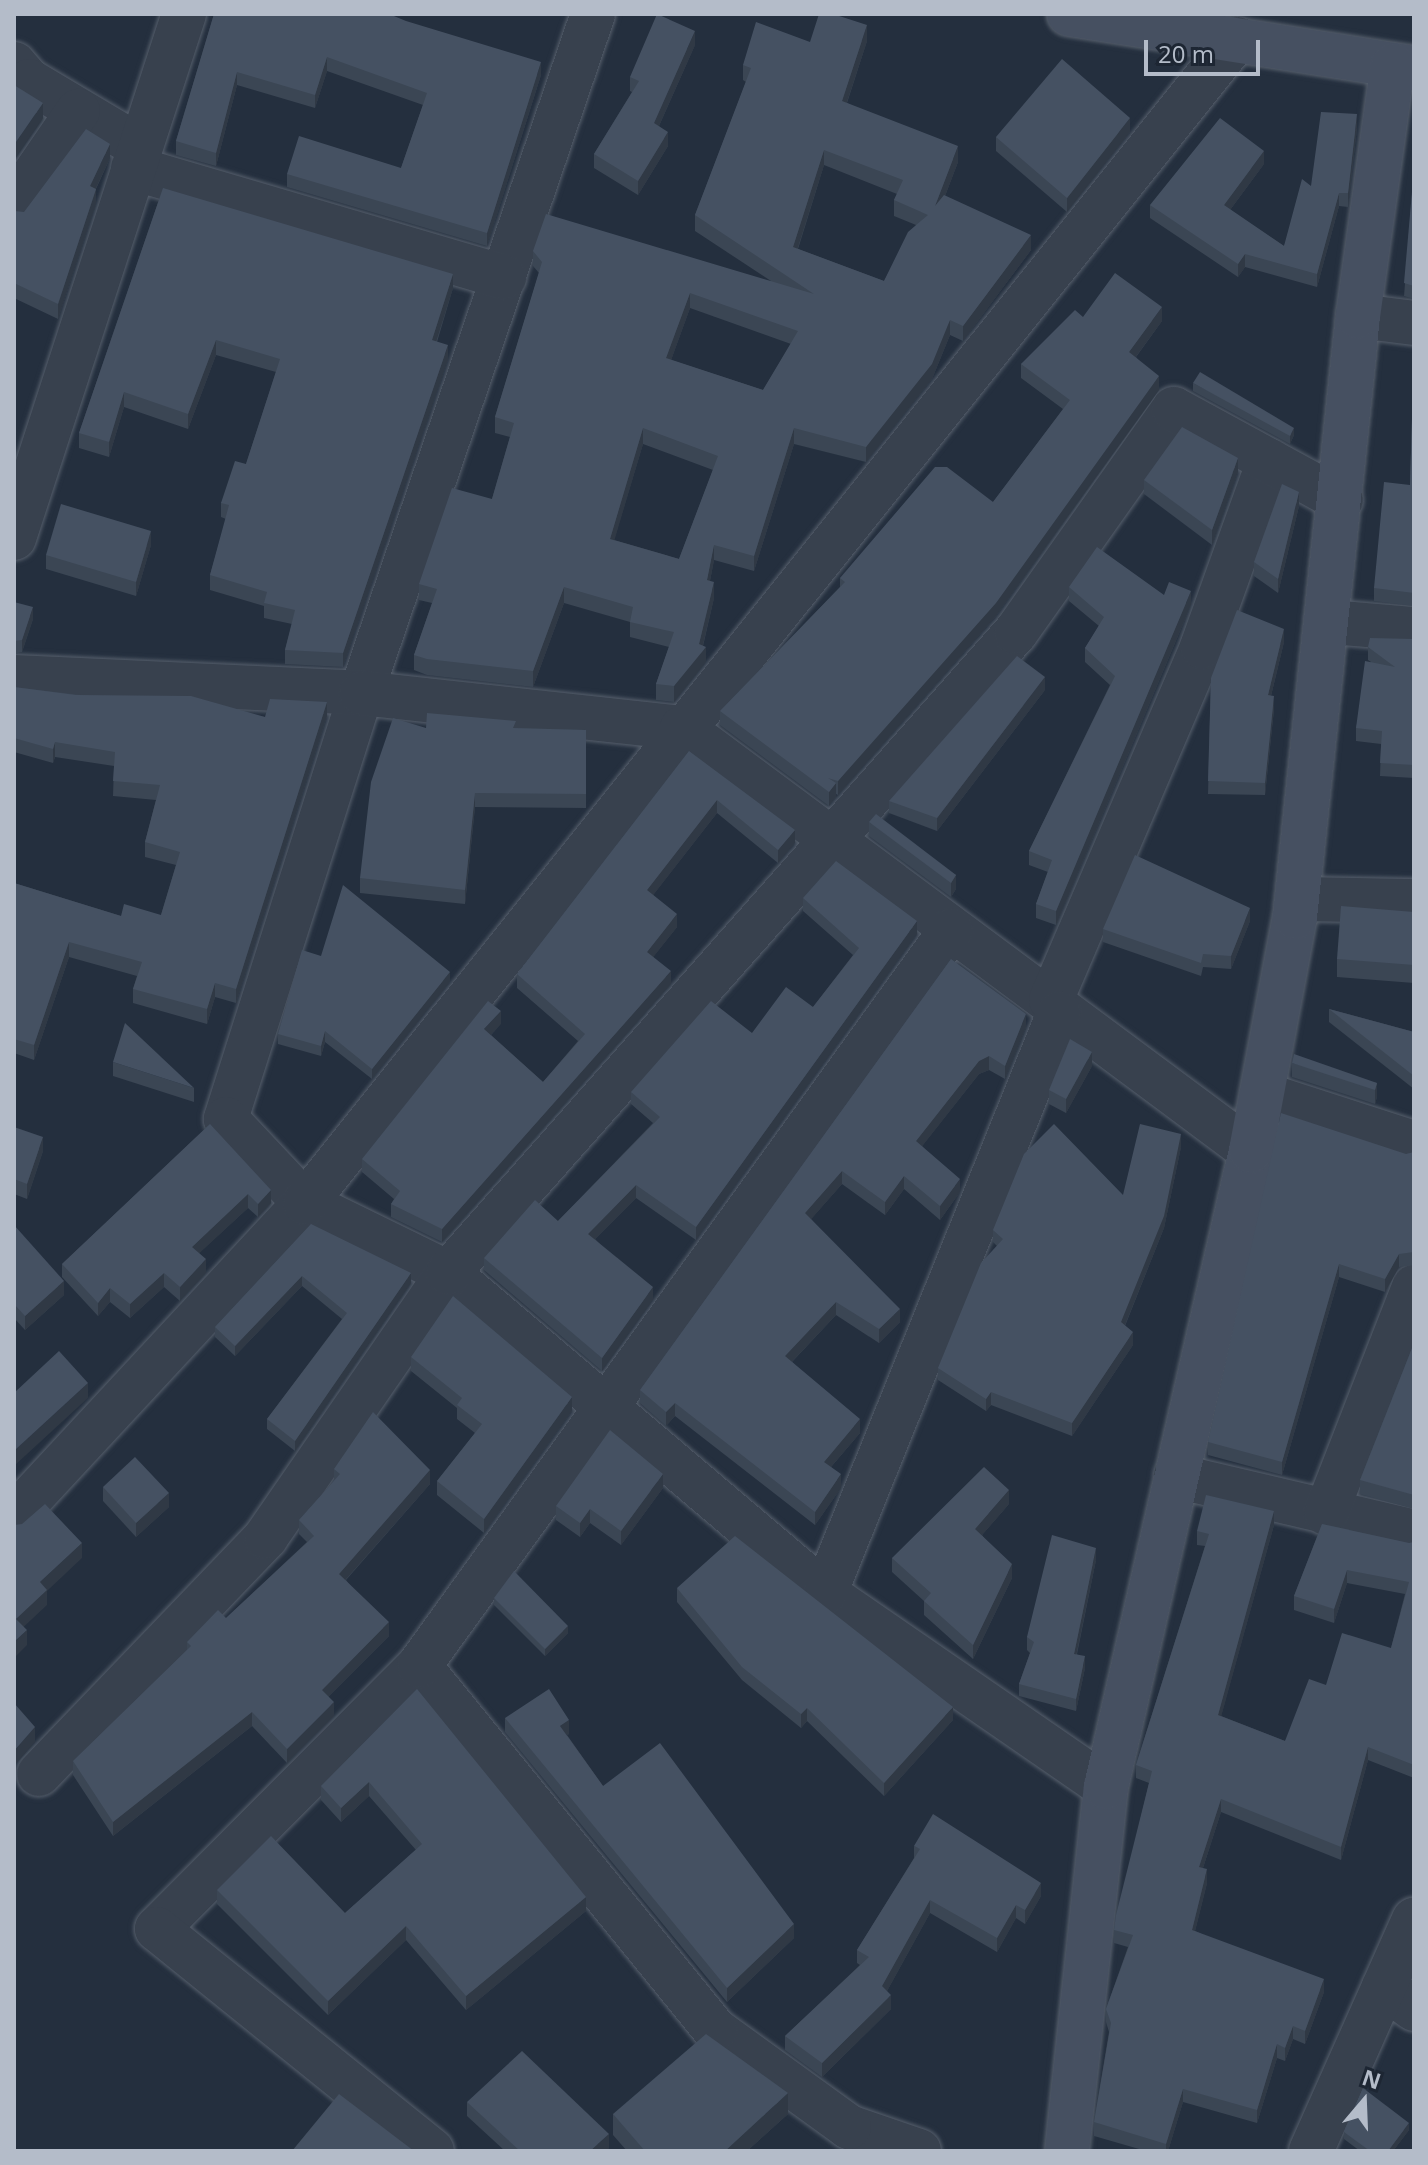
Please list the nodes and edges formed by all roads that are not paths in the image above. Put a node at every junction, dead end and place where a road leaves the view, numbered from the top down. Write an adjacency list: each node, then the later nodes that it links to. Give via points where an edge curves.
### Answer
1 (184, 14): 8 (street)
2 (593, 14): 10 (street)
3 (1069, 14): 4 (street)
4 (1237, 39): 6 (street); 20 (street)
5 (14, 64): 7 (street)
6 (1403, 66): 11 (street)
7 (78, 111): 8 (street); 9 (street)
8 (136, 157): 10 (street); 15 (street)
9 (14, 204)
10 (504, 277): 19 (street)
11 (1358, 316): 12 (street); 14 (street)
12 (1414, 323)
13 (1269, 461): 14 (street); 21 (street, via 1174,409 1016,632); 25 (street, via 1202,647)
14 (1341, 500): 16 (street)
15 (14, 538)
16 (1330, 622): 17 (street); 22 (street)
17 (1414, 629)
18 (14, 677): 19 (street)
19 (361, 693): 20 (street); 29 (street, via 226,1119)
20 (682, 728): 21 (street); 29 (street)
21 (835, 840): 24 (street); 30 (street)
22 (1297, 899): 23 (street); 26 (street)
23 (1414, 901)
24 (951, 930): 25 (street); 32 (street)
25 (1055, 1006): 28 (street); 37 (street)
26 (1262, 1094): 27 (street); 28 (street)
27 (1414, 1143)
28 (1251, 1151): 33 (street)
29 (305, 1203): 30 (street); 35 (street)
30 (448, 1273): 32 (street); 39 (street, via 266,1537)
31 (1414, 1287): 34 (street)
32 (610, 1408): 37 (street); 38 (street)
33 (1176, 1476): 34 (street); 40 (street)
34 (1326, 1513): 36 (street)
35 (14, 1516)
36 (1414, 1532)
37 (825, 1593): 40 (street)
38 (419, 1666): 43 (street, via 157,1929); 44 (street, via 715,2030 849,2127)
39 (39, 1774)
40 (1106, 1787): 45 (street)
41 (1414, 1920): 42 (street)
42 (1399, 1998): 46 (street)
43 (432, 2151)
44 (919, 2151)
45 (1067, 2151)
46 (1311, 2151)

